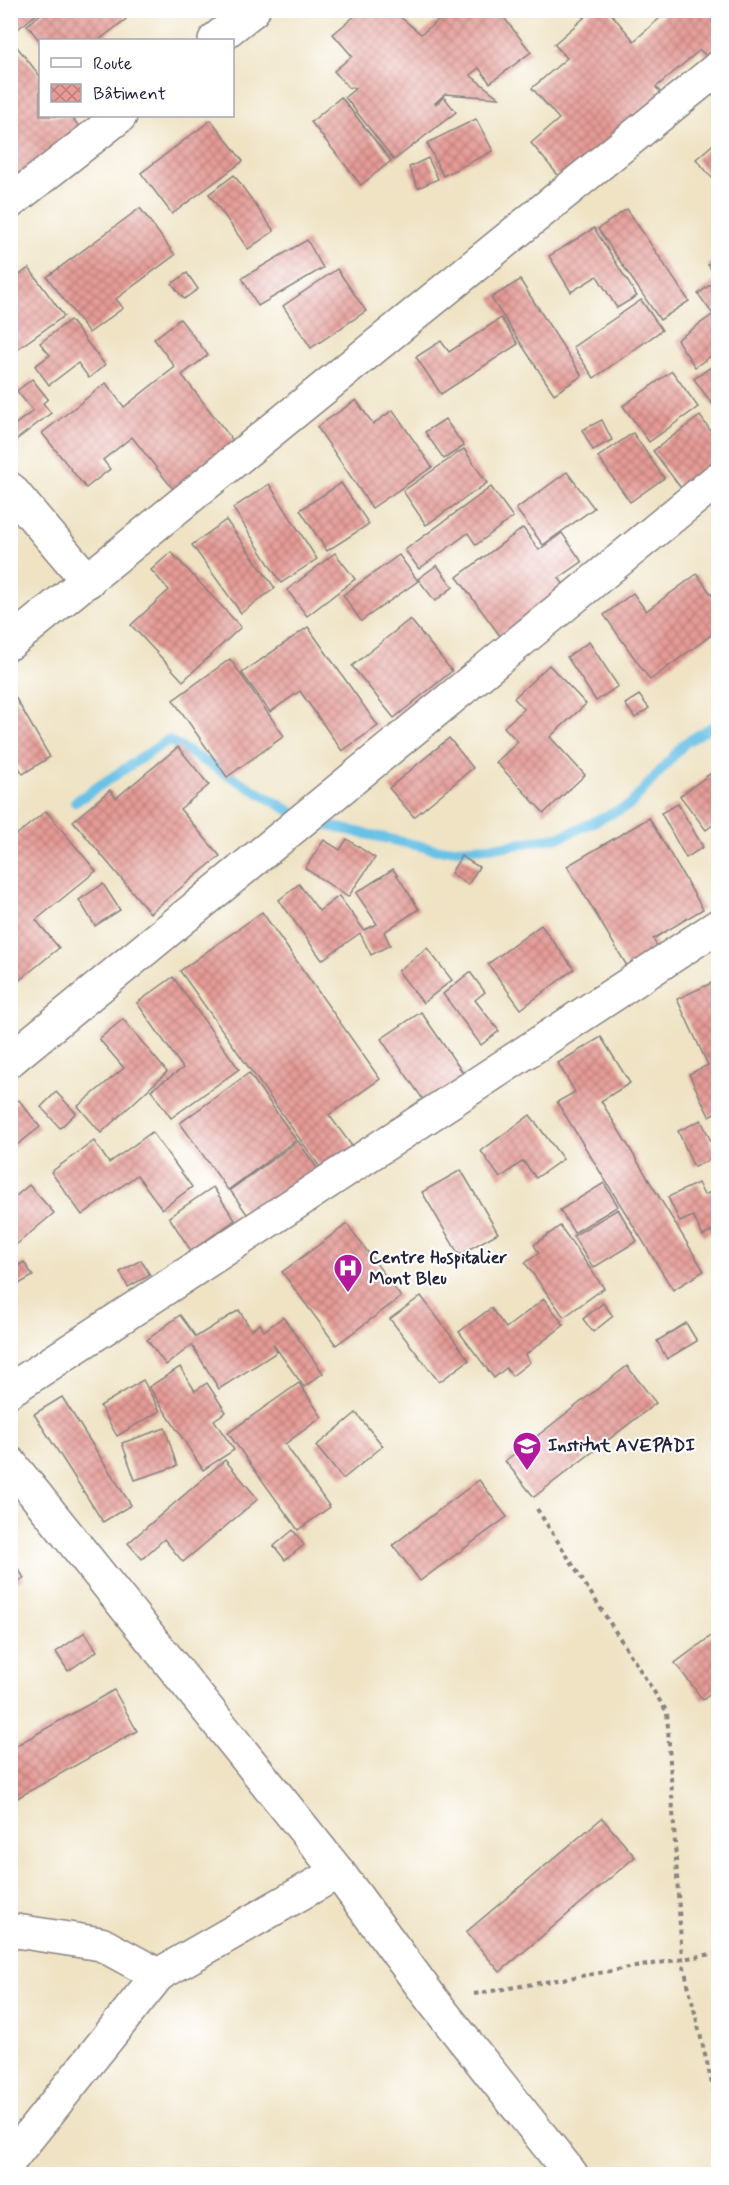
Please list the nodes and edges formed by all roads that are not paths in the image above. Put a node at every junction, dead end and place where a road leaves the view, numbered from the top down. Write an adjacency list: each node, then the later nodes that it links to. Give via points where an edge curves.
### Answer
1 (253, 10): 2 (street)
2 (216, 39)
3 (718, 68): 8 (street)
4 (119, 117): 5 (street)
5 (10, 202)
6 (718, 479): 11 (street)
7 (10, 489): 8 (street)
8 (88, 581): 9 (street)
9 (10, 643)
10 (718, 926): 12 (street)
11 (10, 1060)
12 (10, 1390)
13 (10, 1463): 14 (street)
14 (338, 1872): 16 (street); 18 (street, via 433,2001)
15 (10, 1930): 16 (street, via 101,1944)
16 (158, 1975): 17 (street)
17 (10, 2160)
18 (571, 2175)

